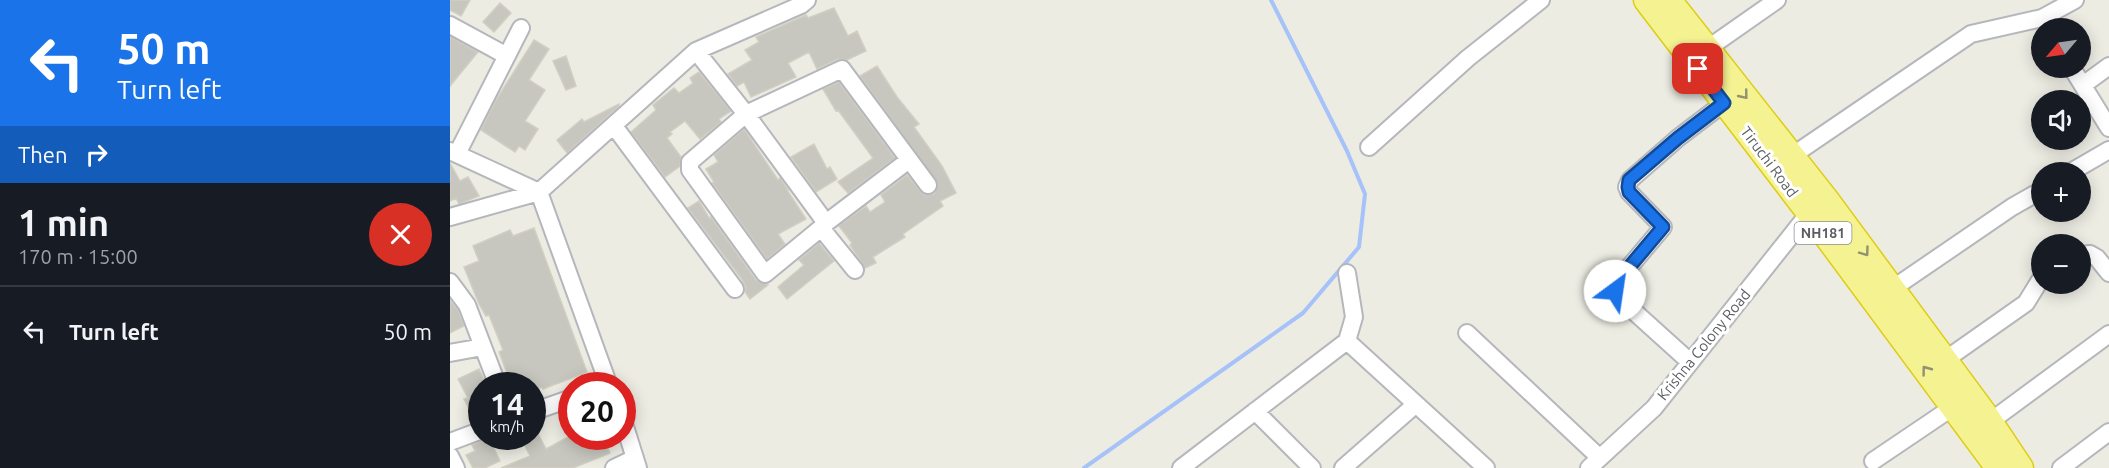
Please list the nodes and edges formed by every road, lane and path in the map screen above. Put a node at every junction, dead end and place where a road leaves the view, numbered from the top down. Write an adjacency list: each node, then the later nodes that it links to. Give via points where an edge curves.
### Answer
1 (807, 0): 12 (street)
2 (1541, 0): 21 (street, via 1468,58)
3 (1646, 0): 17 (highway, Tiruchi Road / NH181)
4 (1669, 0): 11 (highway, NH181)
5 (1777, 0): 11 (street)
6 (2075, 0): 7 (street)
7 (2052, 18)
8 (450, 25): 13 (street)
9 (2031, 25): 25 (street, via 1971,34)
10 (521, 28): 13 (street)
11 (1707, 49): 25 (highway, NH181, one-way to 25)
12 (696, 51): 18 (street); 19 (street)
13 (507, 56): 23 (street)
14 (2109, 66): 16 (street)
15 (2078, 78): 16 (street)
16 (2083, 85): 20 (street)
17 (1724, 103): 25 (highway, Tiruchi Road / NH181); 47 (street, via 1629,180 1629,192 1663,227 1615,284 1618,297)
18 (746, 114): 24 (street, via 842,69); 32 (street); 32 (street, via 690,162 690,170 765,274)
19 (614, 126): 28 (street); 38 (street)
20 (2109, 128)
21 (1369, 147)
22 (2109, 150): 26 (street)
23 (453, 152): 28 (street)
24 (909, 160): 27 (street); 32 (street)
25 (1783, 162): 30 (highway, NH181)
26 (2088, 162)
27 (928, 185)
28 (538, 192): 31 (street); 49 (street)
29 (2031, 196): 39 (street)
30 (1817, 206): 39 (highway, NH181, one-way to 39); 47 (street, Krishna Colony Road); 51 (highway, NH181, one-way to 30)
31 (450, 217)
32 (824, 226): 34 (street)
33 (2091, 255): 36 (street)
34 (855, 270)
35 (1347, 273): 43 (street, via 1354,317)
36 (2109, 273)
37 (452, 288): 44 (street, via 467,305)
38 (735, 289)
39 (1892, 289): 46 (highway, NH181)
40 (2032, 294): 46 (street, via 2026,303)
41 (1467, 333): 61 (street)
42 (2109, 334): 56 (street)
43 (1347, 341): 50 (street); 52 (street)
44 (483, 347): 45 (street); 48 (street)
45 (450, 353)
46 (1945, 360): 56 (highway, NH181)
47 (1690, 362): 61 (street, Krishna Colony Road, via 1654,408)
48 (493, 372)
49 (603, 372)
50 (1416, 404): 66 (street); 67 (street)
51 (1953, 407): 56 (highway, NH181); 58 (street)
52 (1255, 411): 60 (street); 65 (street)
53 (2109, 432): 69 (street)
54 (468, 435): 55 (street)
55 (450, 442)
56 (1992, 442): 68 (highway, NH181)
57 (450, 456): 62 (street)
58 (1873, 461)
59 (637, 463): 63 (street)
60 (1200, 463): 64 (street)
61 (1595, 463)
62 (456, 468)
63 (614, 468)
64 (1181, 468)
65 (1312, 468)
66 (1343, 468)
67 (1486, 468)
68 (2021, 468)
69 (2061, 468)

